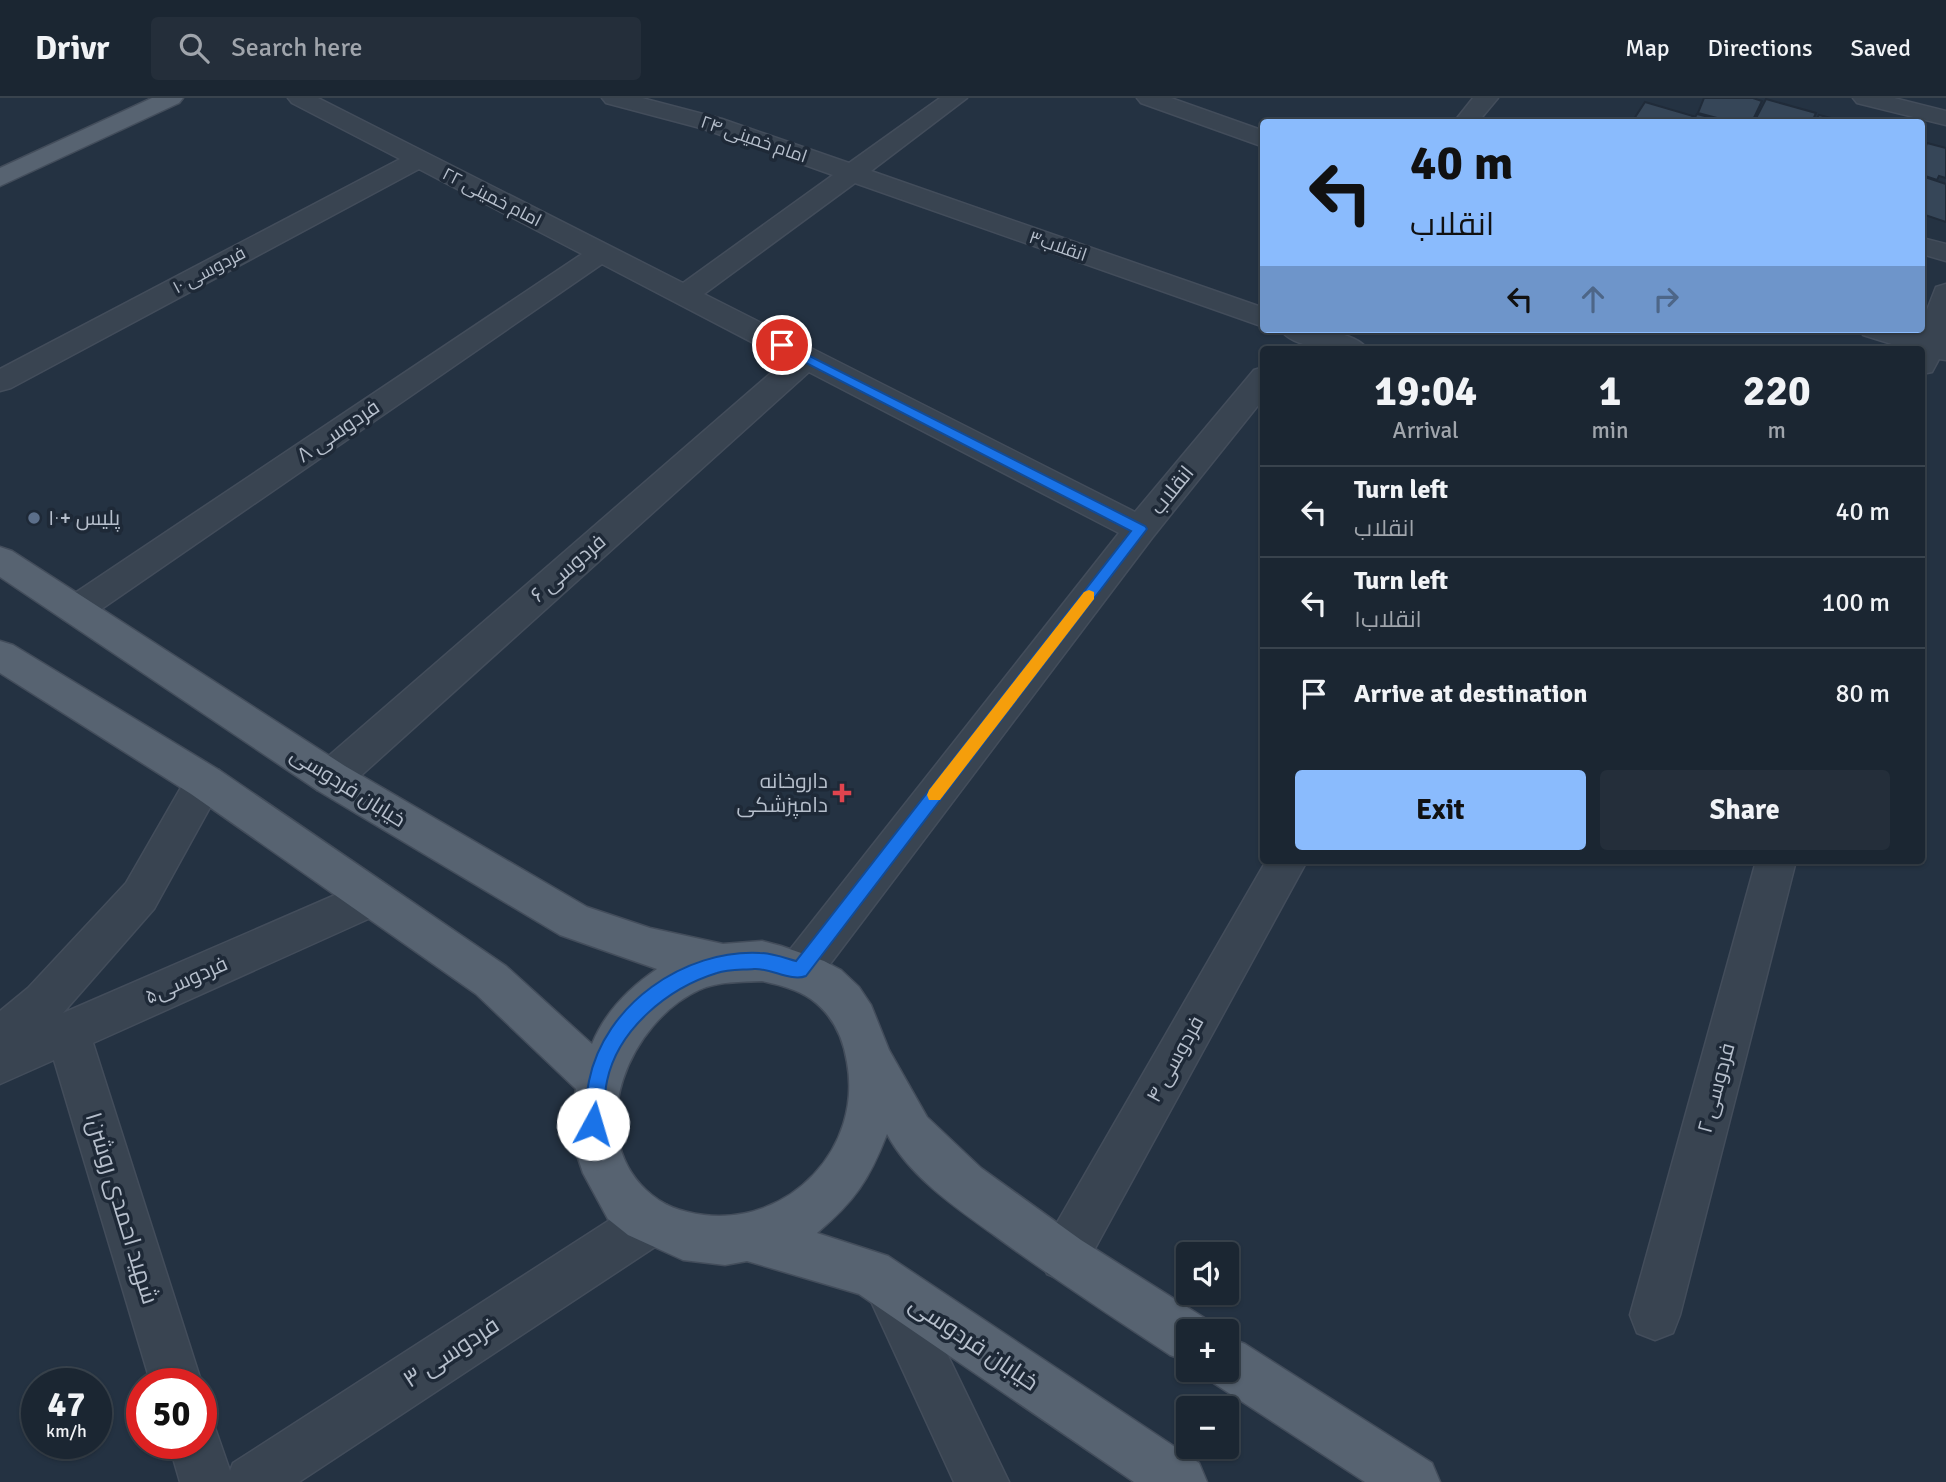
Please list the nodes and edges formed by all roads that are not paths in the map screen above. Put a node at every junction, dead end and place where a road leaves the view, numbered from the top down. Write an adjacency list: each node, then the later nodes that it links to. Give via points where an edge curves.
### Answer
1 (121, 98): 10 (main road)
2 (171, 98): 13 (main road)
3 (300, 98): 11 (street, امام خمینی ۲۲)
4 (614, 98): 12 (street, امام خمینی ۲۴, via 713,124)
5 (955, 98): 12 (street)
6 (1149, 98): 9 (street)
7 (1865, 98): 8 (street)
8 (1946, 118)
9 (1260, 139)
10 (0, 153)
11 (419, 159): 15 (street, امام خمینی ۲۲); 26 (street, فردوسی ۱۰)
12 (852, 173): 18 (street); 19 (street, انقلاب۳)
13 (0, 177)
14 (1925, 247): 16 (street)
15 (601, 253): 18 (street, امام خمینی ۲۲); 30 (street, فردوسی ۸)
16 (1946, 253)
17 (1946, 293): 24 (street)
18 (684, 295): 25 (street, امام خمینی ۲۲)
19 (1260, 317)
20 (1882, 333): 23 (street)
21 (1296, 335): 22 (street)
22 (1338, 346)
23 (1913, 346)
24 (1932, 354)
25 (806, 358): 28 (street, امام خمینی ۲۲); 32 (street, فردوسی ۶)
26 (0, 381)
27 (1260, 382): 28 (street, انقلاب)
28 (1140, 529): 38 (street, انقلاب)
29 (0, 560): 30 (main road, خیابان فردوسی)
30 (75, 610): 32 (main road, خیابان فردوسی)
31 (0, 655): 33 (main road)
32 (331, 778): 37 (main road, خیابان فردوسی, via 575,922 650,947)
33 (205, 782): 36 (main road); 40 (street, via 140,896 43,1003)
34 (1285, 864): 46 (street, فردوسی ۴)
35 (1775, 864): 48 (street, فردوسی ۲)
36 (372, 898): 39 (street, فردوسی۵); 43 (main road, via 491,980)
37 (720, 963): 38 (main road, via 762,961); 43 (main road, via 680,978 645,1003 615,1038)
38 (800, 970): 41 (main road, via 842,1001 858,1022)
39 (68, 1032): 42 (street, فردوسی۵); 50 (street, شهید احمدی روشن۱)
40 (0, 1038)
41 (872, 1061): 45 (main road, via 874,1105 860,1149 834,1189 797,1220); 46 (main road, via 911,1133 964,1185)
42 (0, 1062)
43 (598, 1079): 44 (main road, via 593,1124 603,1167 626,1203)
44 (650, 1222): 45 (main road, via 661,1230 705,1242); 54 (street, فردوسی ۳)
45 (752, 1239): 47 (main road, خیابان فردوسی, via 871,1273)
46 (1063, 1257): 49 (main road)
47 (889, 1286): 55 (street); 56 (main road, خیابان فردوسی)
48 (1655, 1315)
49 (1176, 1329)
50 (171, 1368)
51 (1239, 1370): 57 (main road)
52 (200, 1459): 53 (street)
53 (207, 1482)
54 (252, 1482)
55 (982, 1482)
56 (1180, 1482)
57 (1413, 1482)

